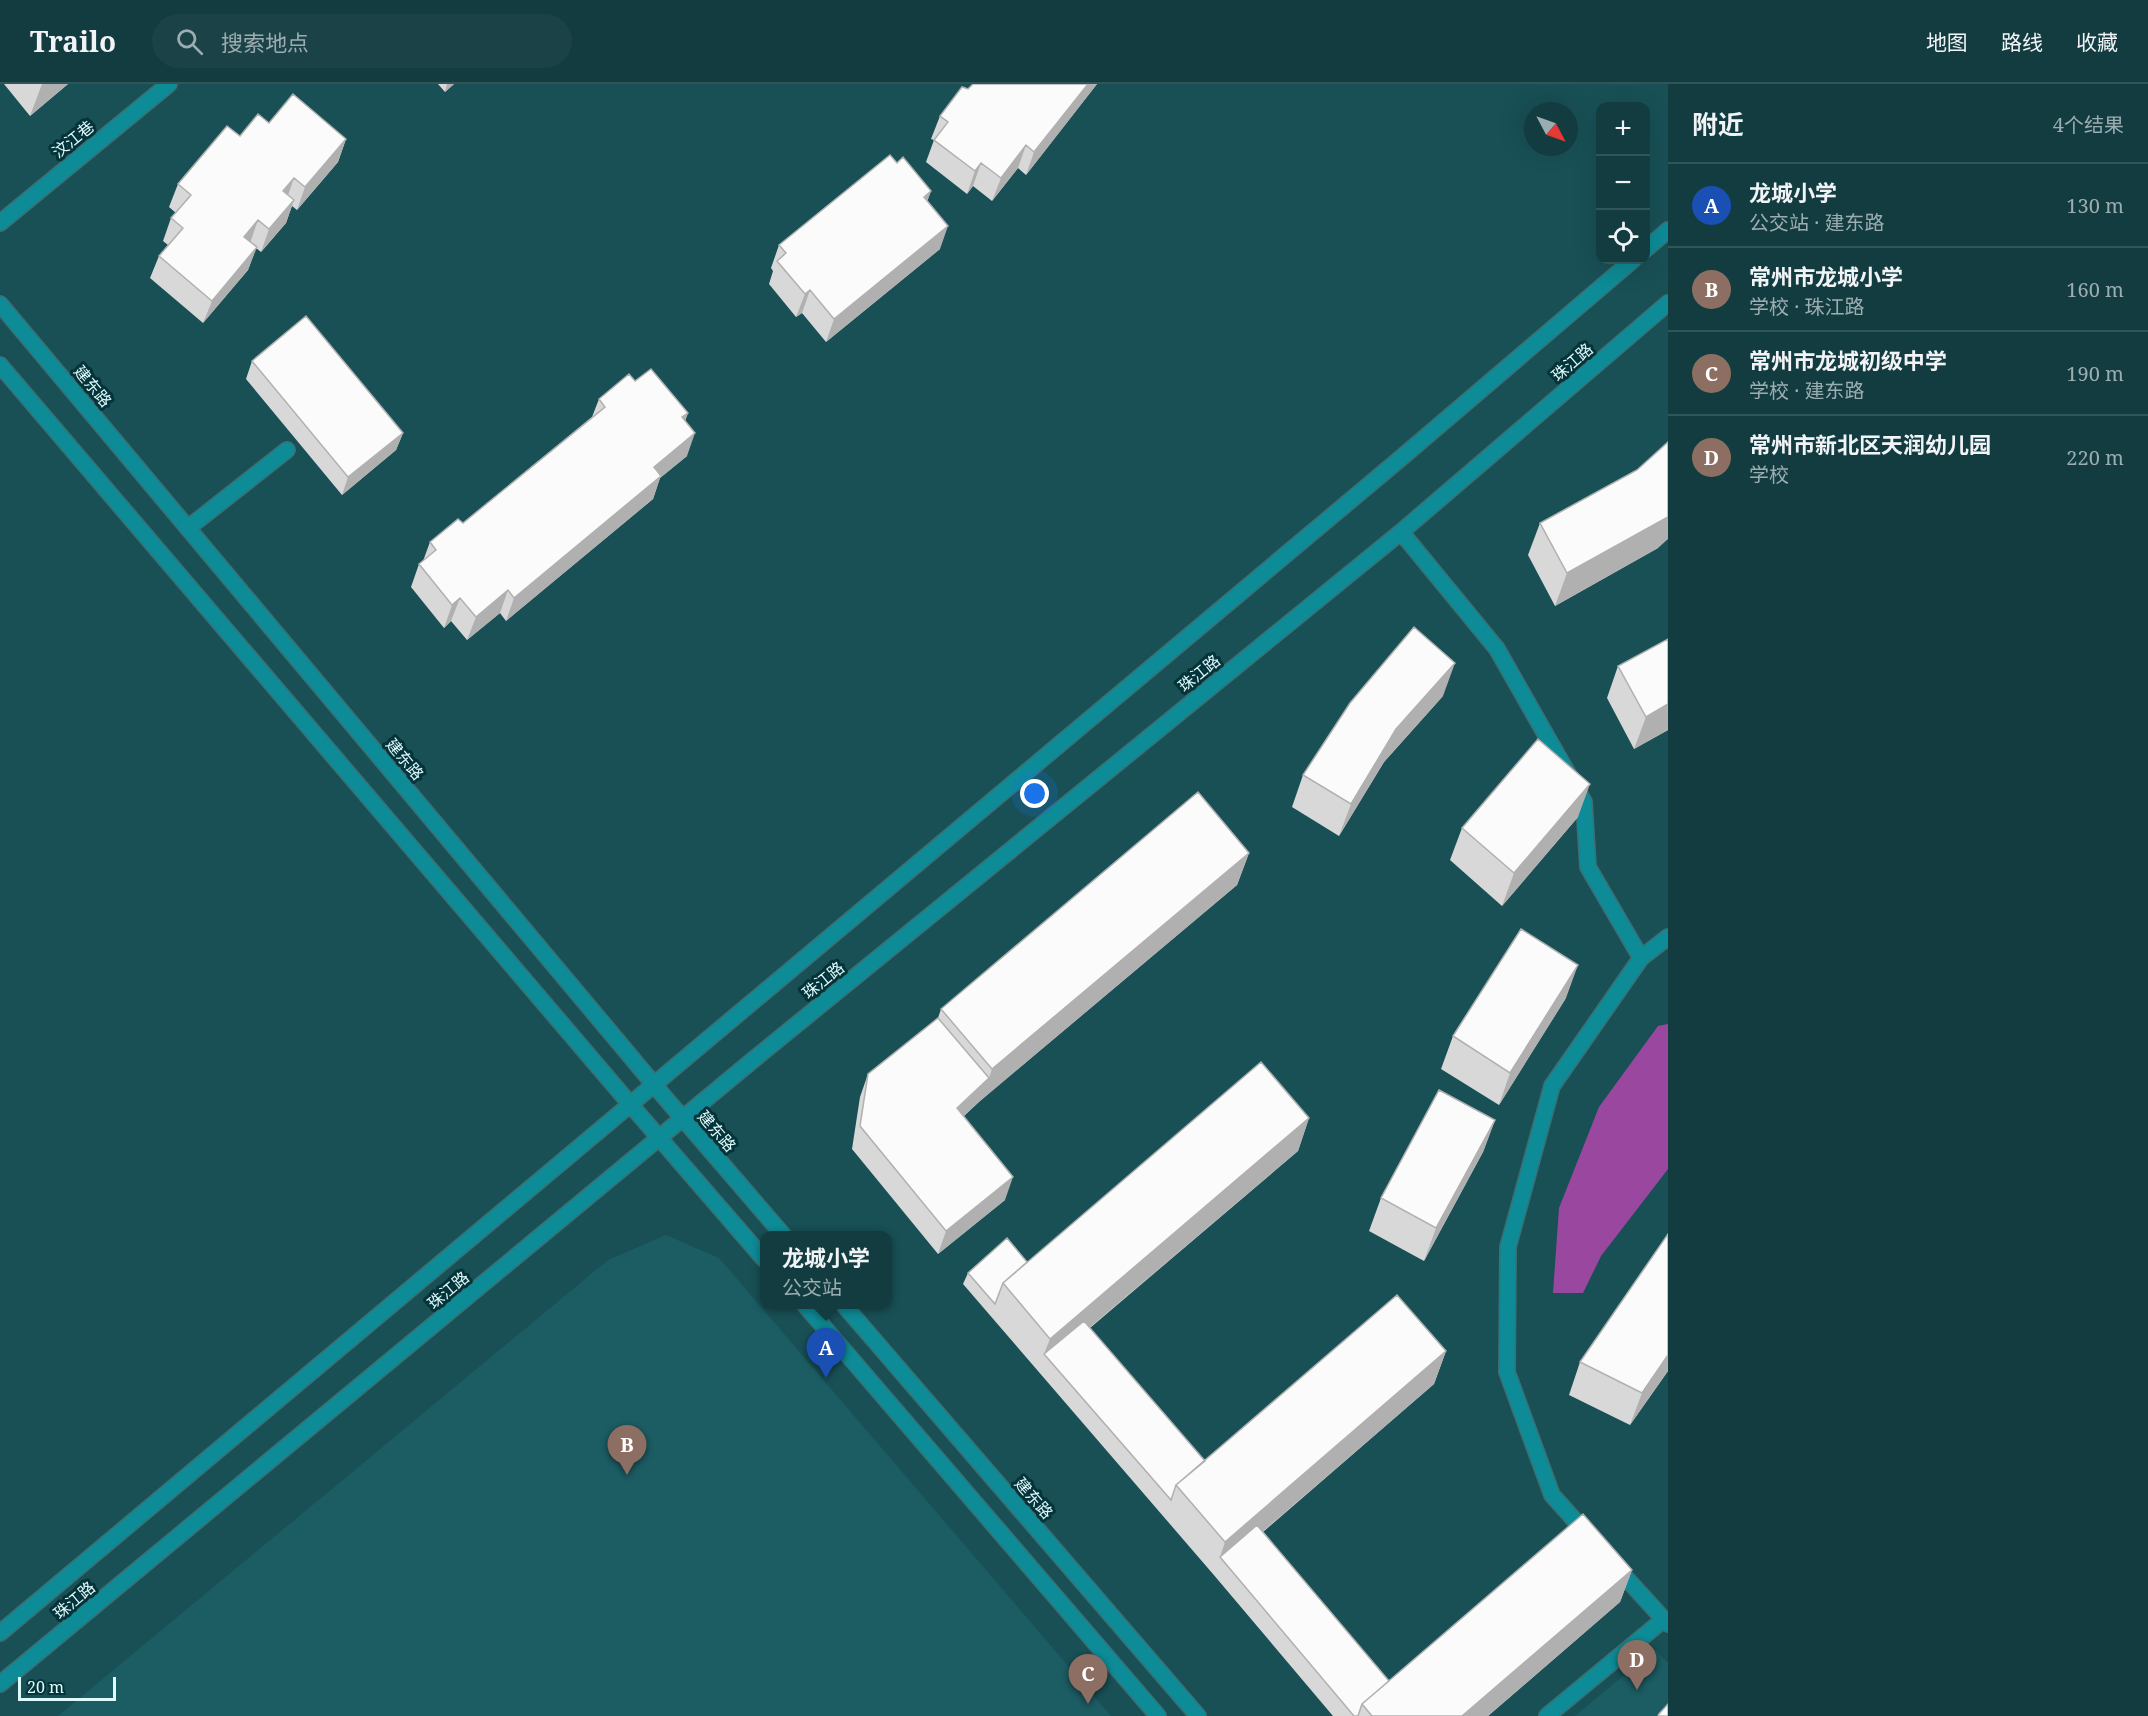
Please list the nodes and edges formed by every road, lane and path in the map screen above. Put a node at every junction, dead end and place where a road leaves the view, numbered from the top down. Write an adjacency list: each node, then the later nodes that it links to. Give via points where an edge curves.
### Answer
1 (169, 84): 2 (street, 汶江巷)
2 (0, 223)
3 (1668, 230): 4 (street)
4 (1650, 246)
5 (1628, 264): 14 (street, 珠江路)
6 (1668, 303): 11 (street, 珠江路)
7 (0, 304): 10 (street, 建东路)
8 (0, 365): 15 (street)
9 (287, 450): 10 (street)
10 (188, 528): 14 (street, 建东路)
11 (1401, 532): 13 (street, via 1497,649 1584,802 1588,867); 16 (street, 珠江路)
12 (1668, 936): 13 (street)
13 (1641, 958): 22 (street, via 1552,1086 1508,1247 1507,1372 1552,1495)
14 (654, 1084): 15 (street, 珠江路); 16 (street, 建东路)
15 (630, 1104): 17 (street); 23 (street, 珠江路)
16 (683, 1119): 17 (street, 珠江路); 18 (street, 建东路)
17 (660, 1138): 19 (street); 24 (street, 珠江路)
18 (780, 1231)
19 (760, 1253)
20 (807, 1309): 25 (street)
21 (846, 1309): 26 (street, 建东路)
22 (1665, 1622): 27 (street)
23 (0, 1633)
24 (0, 1684)
25 (1158, 1716)
26 (1198, 1716)
27 (1547, 1716)

